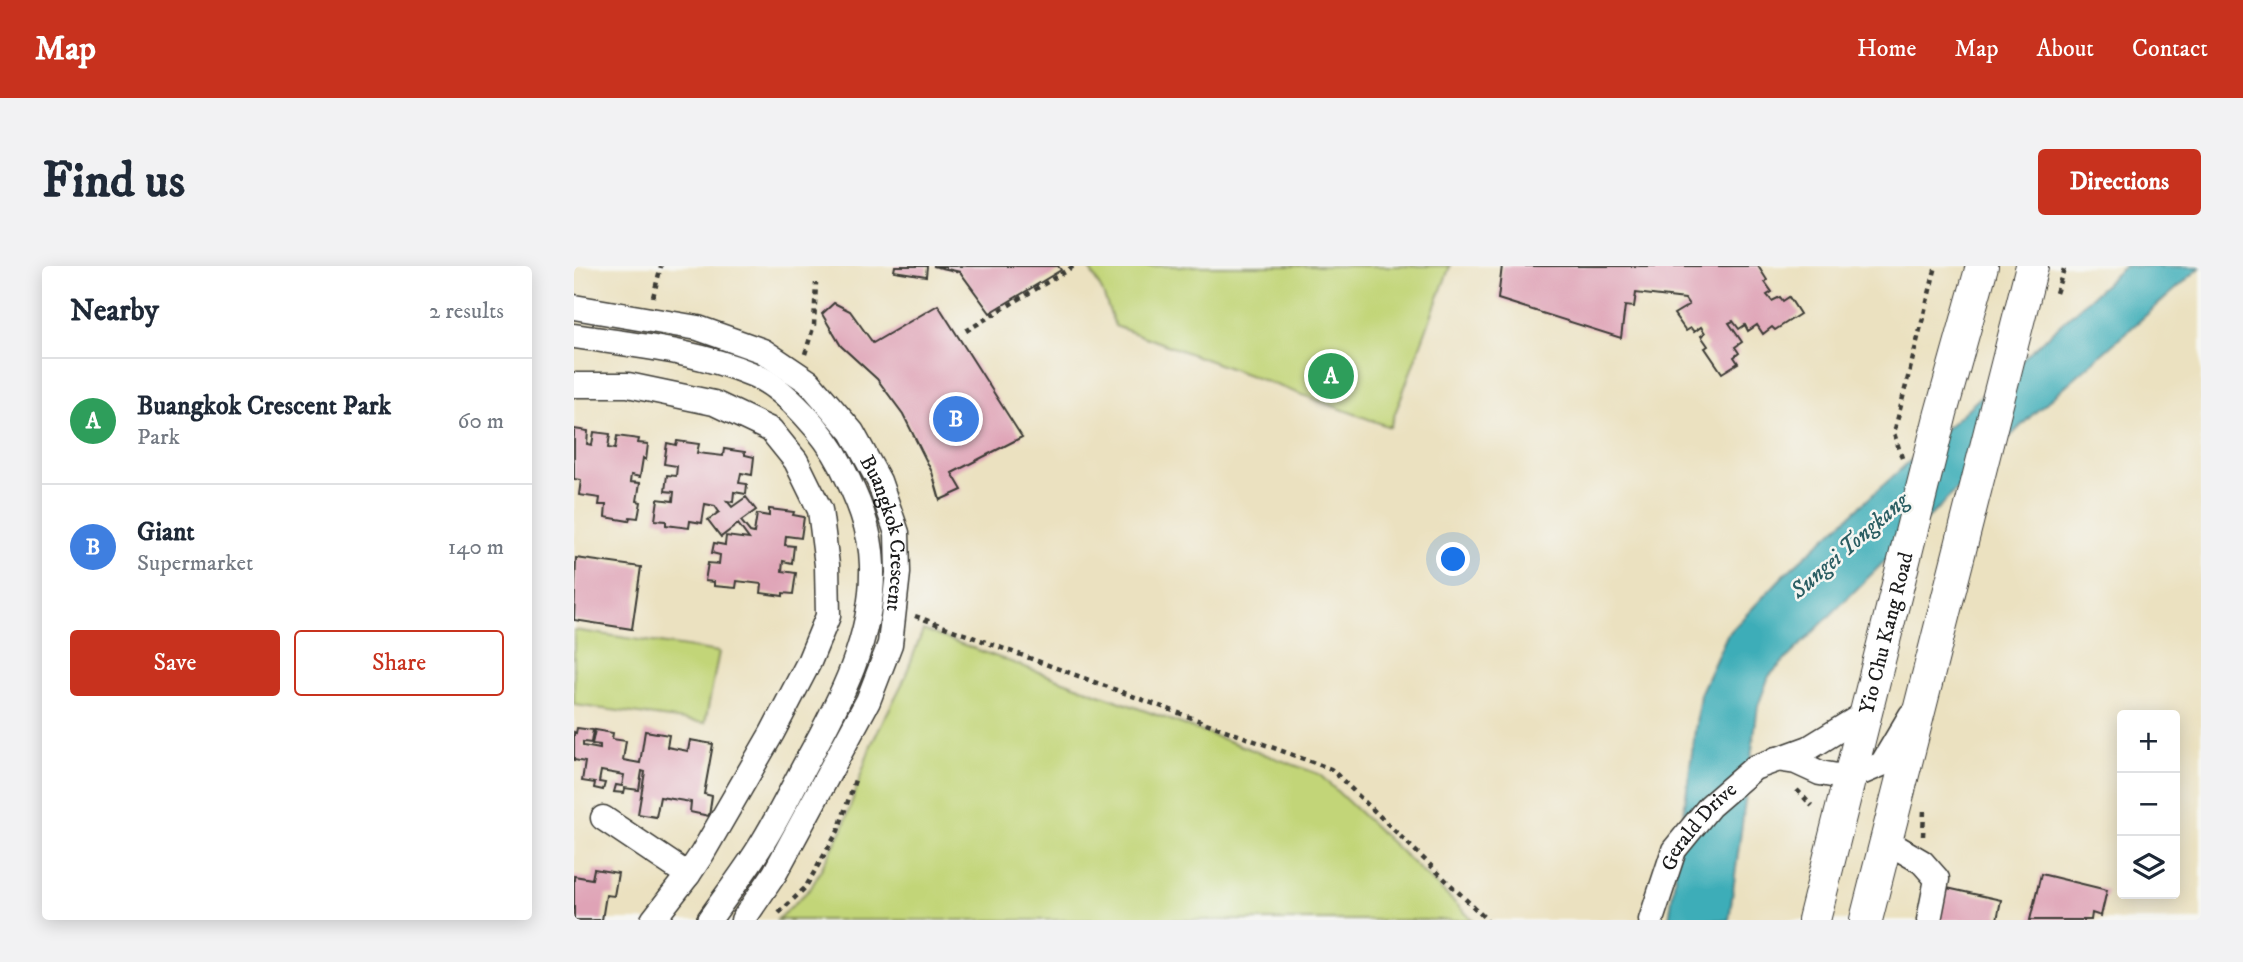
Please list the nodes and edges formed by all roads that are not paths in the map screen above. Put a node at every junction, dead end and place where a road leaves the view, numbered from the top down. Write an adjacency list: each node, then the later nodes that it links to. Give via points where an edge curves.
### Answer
1 (1982, 266): 7 (main road, Yio Chu Kang Road)
2 (2032, 266): 6 (main road)
3 (574, 307): 15 (street, Buangkok Crescent, via 698,328 763,351 809,382 852,432 879,481 897,533 898,573 890,644 869,701 775,873)
4 (574, 336): 14 (street, Buangkok Crescent, via 703,358 757,376 797,406 832,445 866,524 872,568 869,604 865,632 842,698 763,842)
5 (574, 385): 12 (street, via 628,385 714,403 771,430 796,461 820,510 828,616 778,721)
6 (1926, 687): 9 (street, via 1882,764); 11 (main road)
7 (1866, 713): 8 (street, Gerald Drive, via 1810,748); 9 (main road, Yio Chu Kang Road)
8 (1765, 764): 9 (street, via 1796,762 1820,773); 16 (street, Gerald Drive, via 1710,806 1674,850)
9 (1849, 778): 17 (main road, Yio Chu Kang Road)
10 (603, 818): 12 (street)
11 (1886, 841): 18 (main road); 19 (street, via 1922,862 1937,879)
12 (688, 875): 13 (street)
13 (653, 920)
14 (709, 920)
15 (743, 920)
16 (1651, 920)
17 (1814, 920)
18 (1866, 920)
19 (1929, 920)

